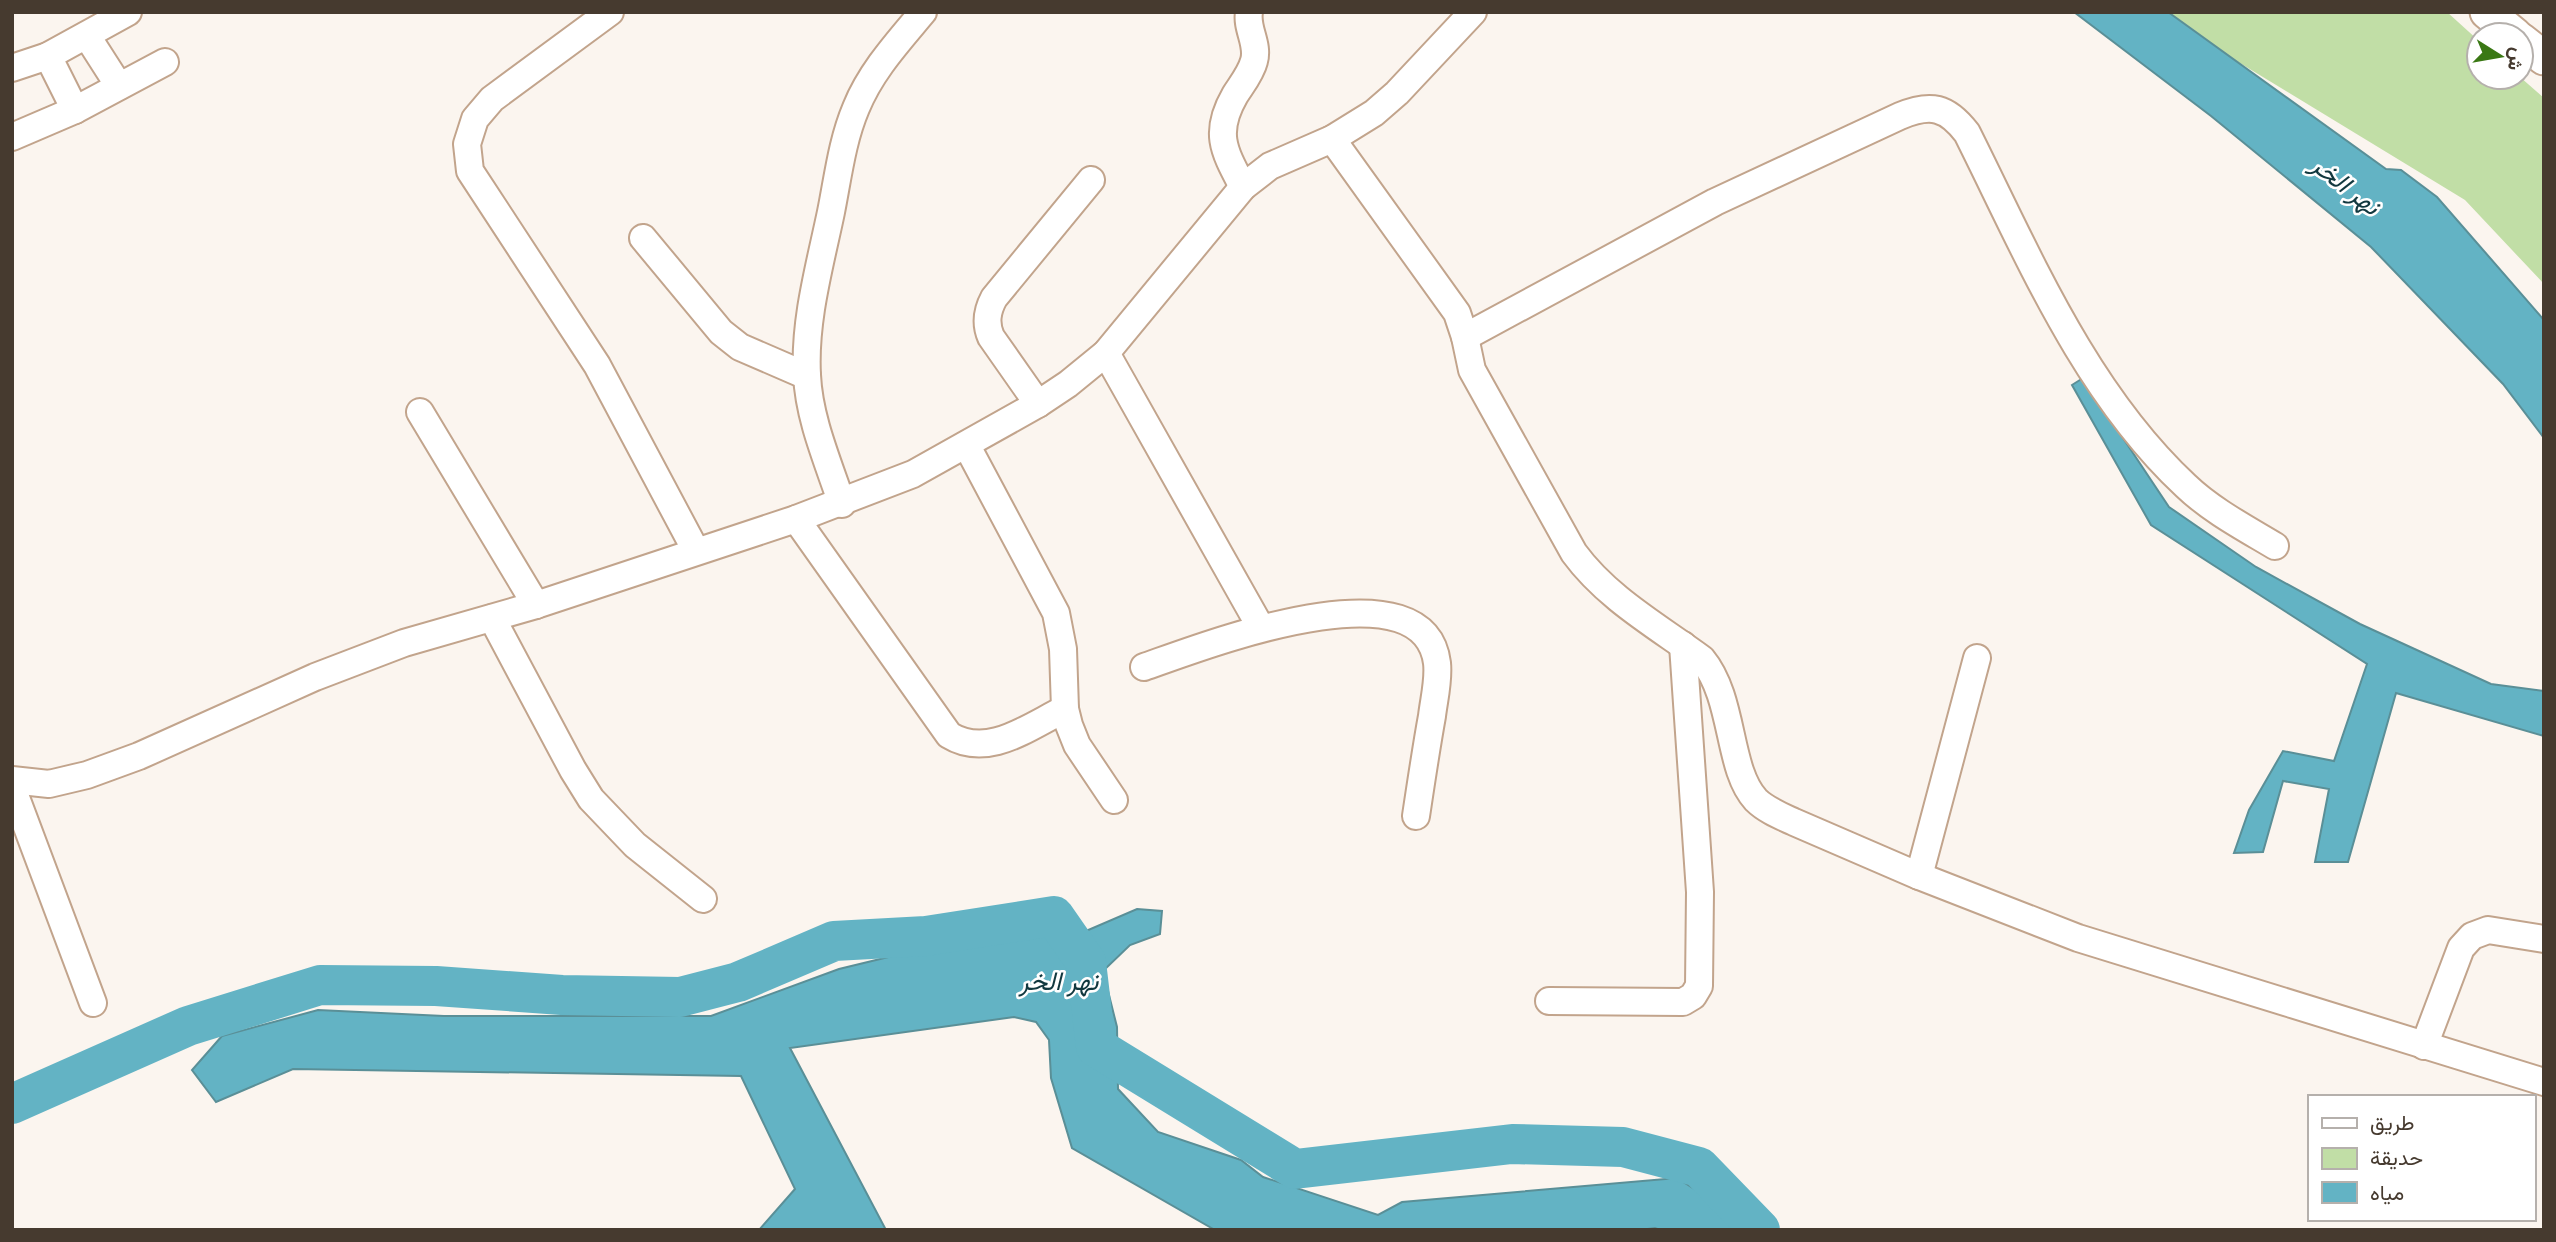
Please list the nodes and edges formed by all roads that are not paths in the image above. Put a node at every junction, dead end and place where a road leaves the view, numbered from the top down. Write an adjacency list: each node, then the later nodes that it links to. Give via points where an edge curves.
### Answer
1 (128, 12): 6 (street)
2 (610, 12): 26 (street, via 492,99 475,119 467,145 470,171 597,365)
3 (923, 12): 19 (street, via 877,70 847,134 815,289)
4 (1249, 12): 15 (street, via 1253,63 1227,108 1222,133 1226,155)
5 (1473, 12): 13 (street, via 1397,93)
6 (87, 36): 7 (street); 10 (street)
7 (48, 56): 9 (street); 11 (street)
8 (165, 62): 10 (street)
9 (12, 68)
10 (119, 86): 11 (street)
11 (75, 110): 12 (street)
12 (12, 137)
13 (1332, 139): 15 (street, via 1270,166); 17 (street, via 1448,299)
14 (1091, 180): 20 (street, via 995,298 988,314 991,337)
15 (1243, 187): 18 (street)
16 (643, 238): 19 (street, via 721,332 740,347)
17 (1465, 337): 25 (street, via 1715,202 1918,108 1938,109 1955,117 1967,133 2048,295 2094,373 2142,440 2187,488); 30 (street, via 1472,370 1574,553 1609,593)
18 (1106, 352): 20 (street); 29 (street)
19 (807, 376): 23 (street, via 818,431)
20 (1038, 404): 22 (street)
21 (420, 412): 27 (street)
22 (967, 446): 23 (street); 33 (street, via 1056,613 1063,649)
23 (842, 503): 24 (street)
24 (796, 519): 26 (street); 33 (street, via 949,735 979,746 998,742)
25 (2274, 546)
26 (696, 551): 27 (street)
27 (536, 605): 28 (street)
28 (492, 618): 34 (street, via 404,643 328,672 87,775 49,784); 39 (street, via 591,799 635,845)
29 (1261, 628): 32 (street); 37 (street, via 1361,613 1410,624 1429,639 1437,663 1436,690)
30 (1683, 645): 38 (street, via 1713,672 1746,784 1756,800 1775,813); 41 (street, via 1700,892 1699,986 1683,1002)
31 (1977, 658): 38 (street)
32 (1144, 667)
33 (1065, 709): 36 (street, via 1077,745)
34 (12, 780)
35 (12, 787): 42 (street)
36 (1114, 800)
37 (1416, 816)
38 (1919, 876): 43 (street, via 2078,938)
39 (703, 899)
40 (2544, 939): 43 (street, via 2488,930 2466,941)
41 (1549, 1001)
42 (93, 1003)
43 (2424, 1046): 44 (street)
44 (2544, 1082)

